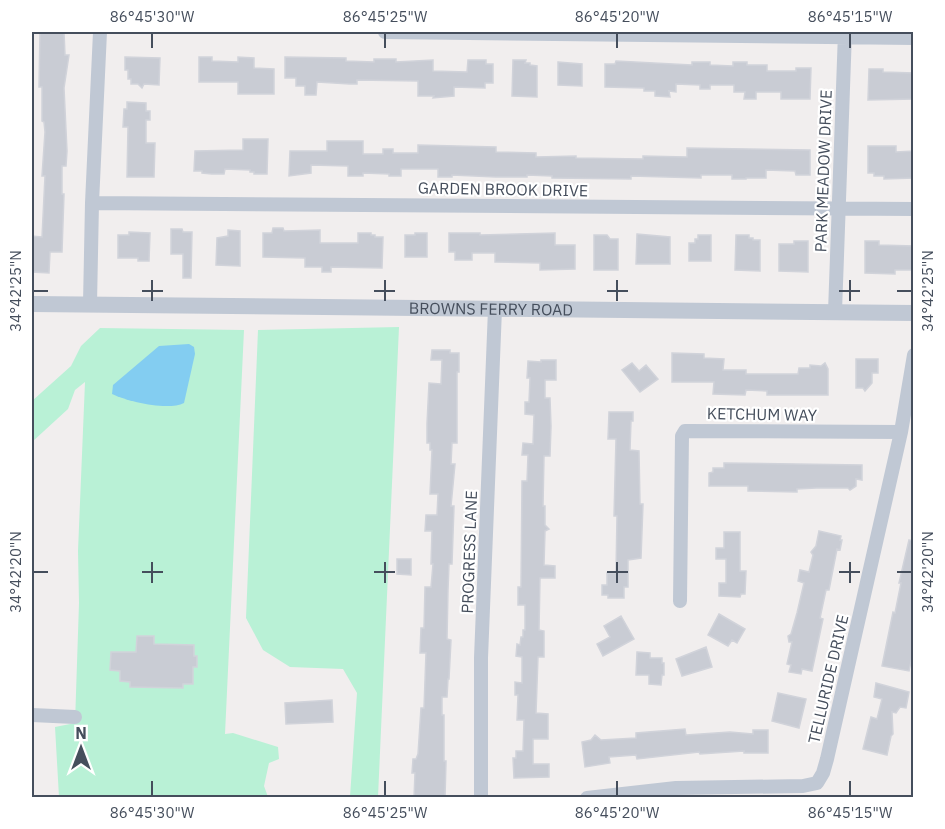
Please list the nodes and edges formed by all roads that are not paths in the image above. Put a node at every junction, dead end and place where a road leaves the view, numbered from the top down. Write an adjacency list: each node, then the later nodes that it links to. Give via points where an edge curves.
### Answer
1 (100, 32): 5 (street)
2 (385, 32): 3 (street)
3 (844, 34): 4 (street); 6 (street, PARK MEADOW DRIVE)
4 (914, 38)
5 (92, 202): 6 (street, GARDEN BROOK DRIVE); 9 (street)
6 (839, 208): 7 (street, GARDEN BROOK DRIVE); 11 (street, PARK MEADOW DRIVE)
7 (914, 209)
8 (32, 304): 9 (street, BROWNS FERRY ROAD)
9 (90, 304): 10 (street, BROWNS FERRY ROAD)
10 (495, 309): 11 (street, BROWNS FERRY ROAD); 19 (street, PROGRESS LANE, via 482,658)
11 (835, 312): 12 (street, BROWNS FERRY ROAD)
12 (914, 313)
13 (914, 355): 14 (street, TELLURIDE DRIVE)
14 (901, 432): 15 (street, KETCHUM WAY, via 685,432); 18 (street, TELLURIDE DRIVE, via 827,759 817,783 676,788)
15 (680, 602)
16 (32, 716): 17 (street)
17 (75, 717)
18 (611, 796): 20 (street, TELLURIDE DRIVE)
19 (481, 798)
20 (586, 798)

